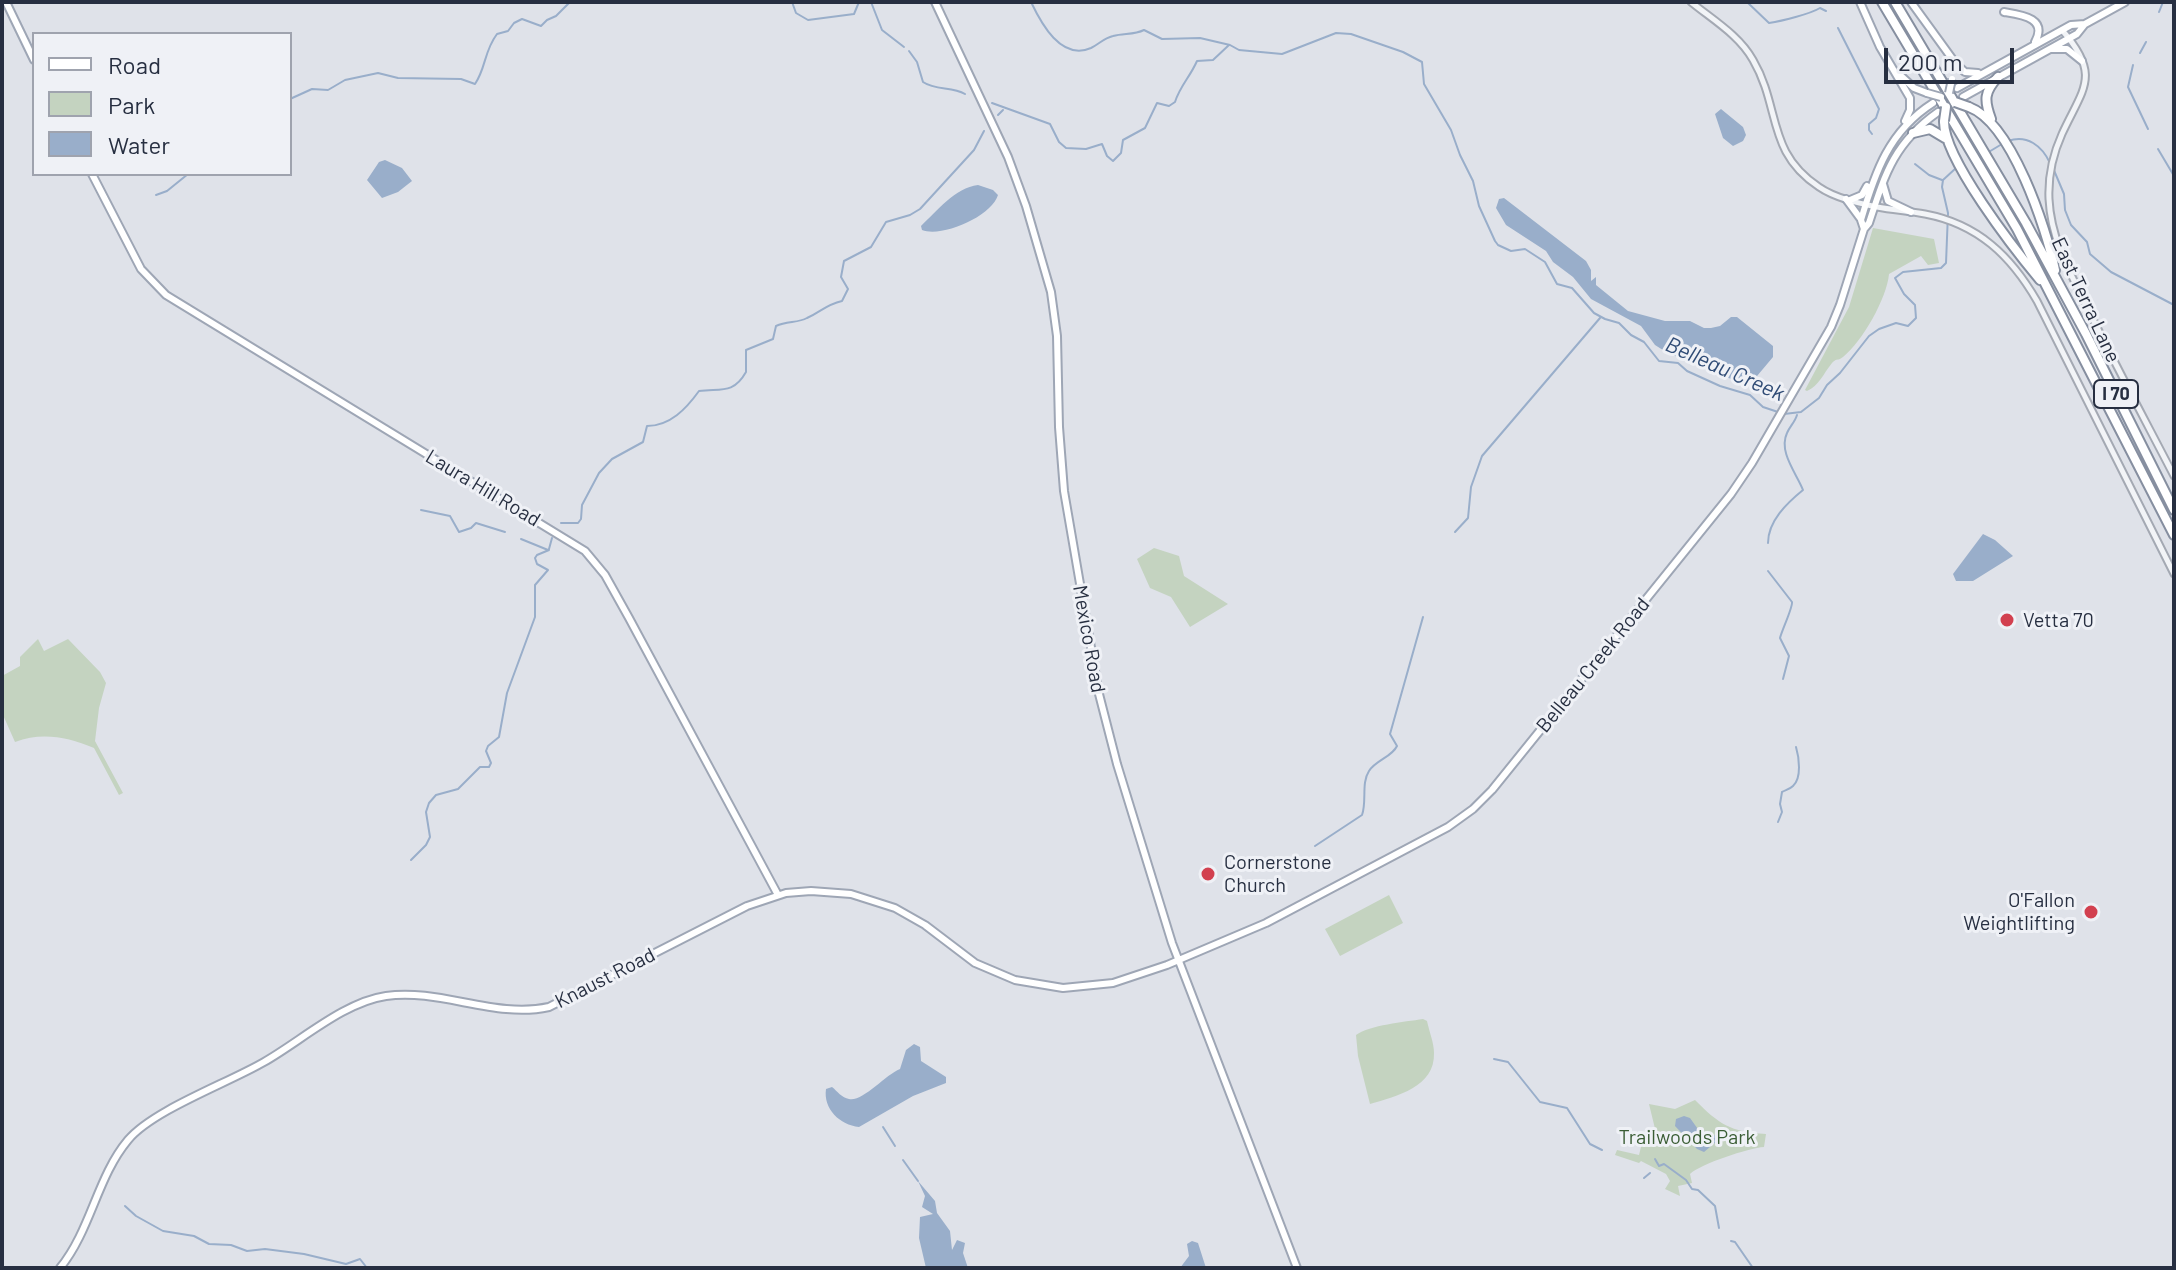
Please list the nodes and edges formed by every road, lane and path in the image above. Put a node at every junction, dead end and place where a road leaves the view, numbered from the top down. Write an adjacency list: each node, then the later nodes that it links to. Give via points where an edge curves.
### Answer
1 (6, 2): 16 (main road)
2 (935, 2): 42 (main road, Mexico Road, via 1008,157 1051,292 1061,468 1099,694)
3 (1691, 2): 29 (street, via 1727,29 1752,57 1789,158 1819,188)
4 (1860, 2): 18 (main road)
5 (1882, 2): 36 (highway, I 70)
6 (1895, 2): 35 (highway, I 70)
7 (1911, 2): 15 (main road)
8 (2125, 2): 10 (main road)
9 (2004, 12): 13 (main road, via 2035,21 2039,32)
10 (2085, 24): 11 (main road); 12 (main road)
11 (2062, 30): 12 (street); 13 (main road)
12 (2070, 38): 14 (main road); 17 (street)
13 (2033, 45): 19 (main road)
14 (2049, 49): 17 (main road, via 2067,49); 20 (main road)
15 (1948, 55): 19 (main road, via 1965,72); 21 (main road, bridge, via 1953,69)
16 (32, 56)
17 (2082, 61): 37 (street, East Terra Lane, via 2084,91 2053,158 2052,224 2065,262)
18 (1896, 71): 21 (main road, bridge, via 1914,88); 23 (main road, via 1911,102)
19 (1985, 71): 21 (main road)
20 (1998, 77): 21 (main road); 22 (highway, via 1986,95)
21 (1950, 99): 22 (highway, bridge); 23 (main road, bridge, via 1933,103); 24 (main road, Belleau Creek Road); 25 (highway, bridge)
22 (1996, 127): 35 (highway, via 2032,199)
23 (1899, 131): 26 (main road)
24 (1913, 133): 25 (highway, via 1930,129); 28 (main road, Belleau Creek Road)
25 (1946, 139): 36 (highway, via 2004,232)
26 (1875, 173): 29 (main road, via 1865,192); 30 (main road)
27 (93, 176): 41 (main road, Laura Hill Road, via 141,269 166,295 592,558)
28 (1882, 181): 31 (main road, Belleau Creek Road); 32 (main road, via 1888,201)
29 (1848, 199): 30 (street); 33 (main road)
30 (1866, 204): 31 (street); 33 (main road)
31 (1874, 206): 32 (street); 34 (main road, Belleau Creek Road)
32 (1911, 212): 40 (street, via 1959,224 1986,239 2025,281)
33 (1861, 220): 34 (main road)
34 (1864, 229): 42 (main road, Belleau Creek Road, via 1836,315 1731,494 1482,801 1448,827 1266,923)
35 (2056, 279): 38 (highway, I 70)
36 (2053, 297): 39 (highway, I 70)
37 (2174, 476)
38 (2174, 510)
39 (2174, 535)
40 (2174, 574)
41 (778, 895): 42 (main road, Knaust Road, via 821,891 883,903 917,920 985,969 1038,986 1113,983); 43 (main road, Knaust Road, via 740,909 549,1007 516,1009 402,995 355,1006 132,1135)
42 (1179, 960): 44 (main road, Mexico Road)
43 (60, 1268)
44 (1297, 1268)

